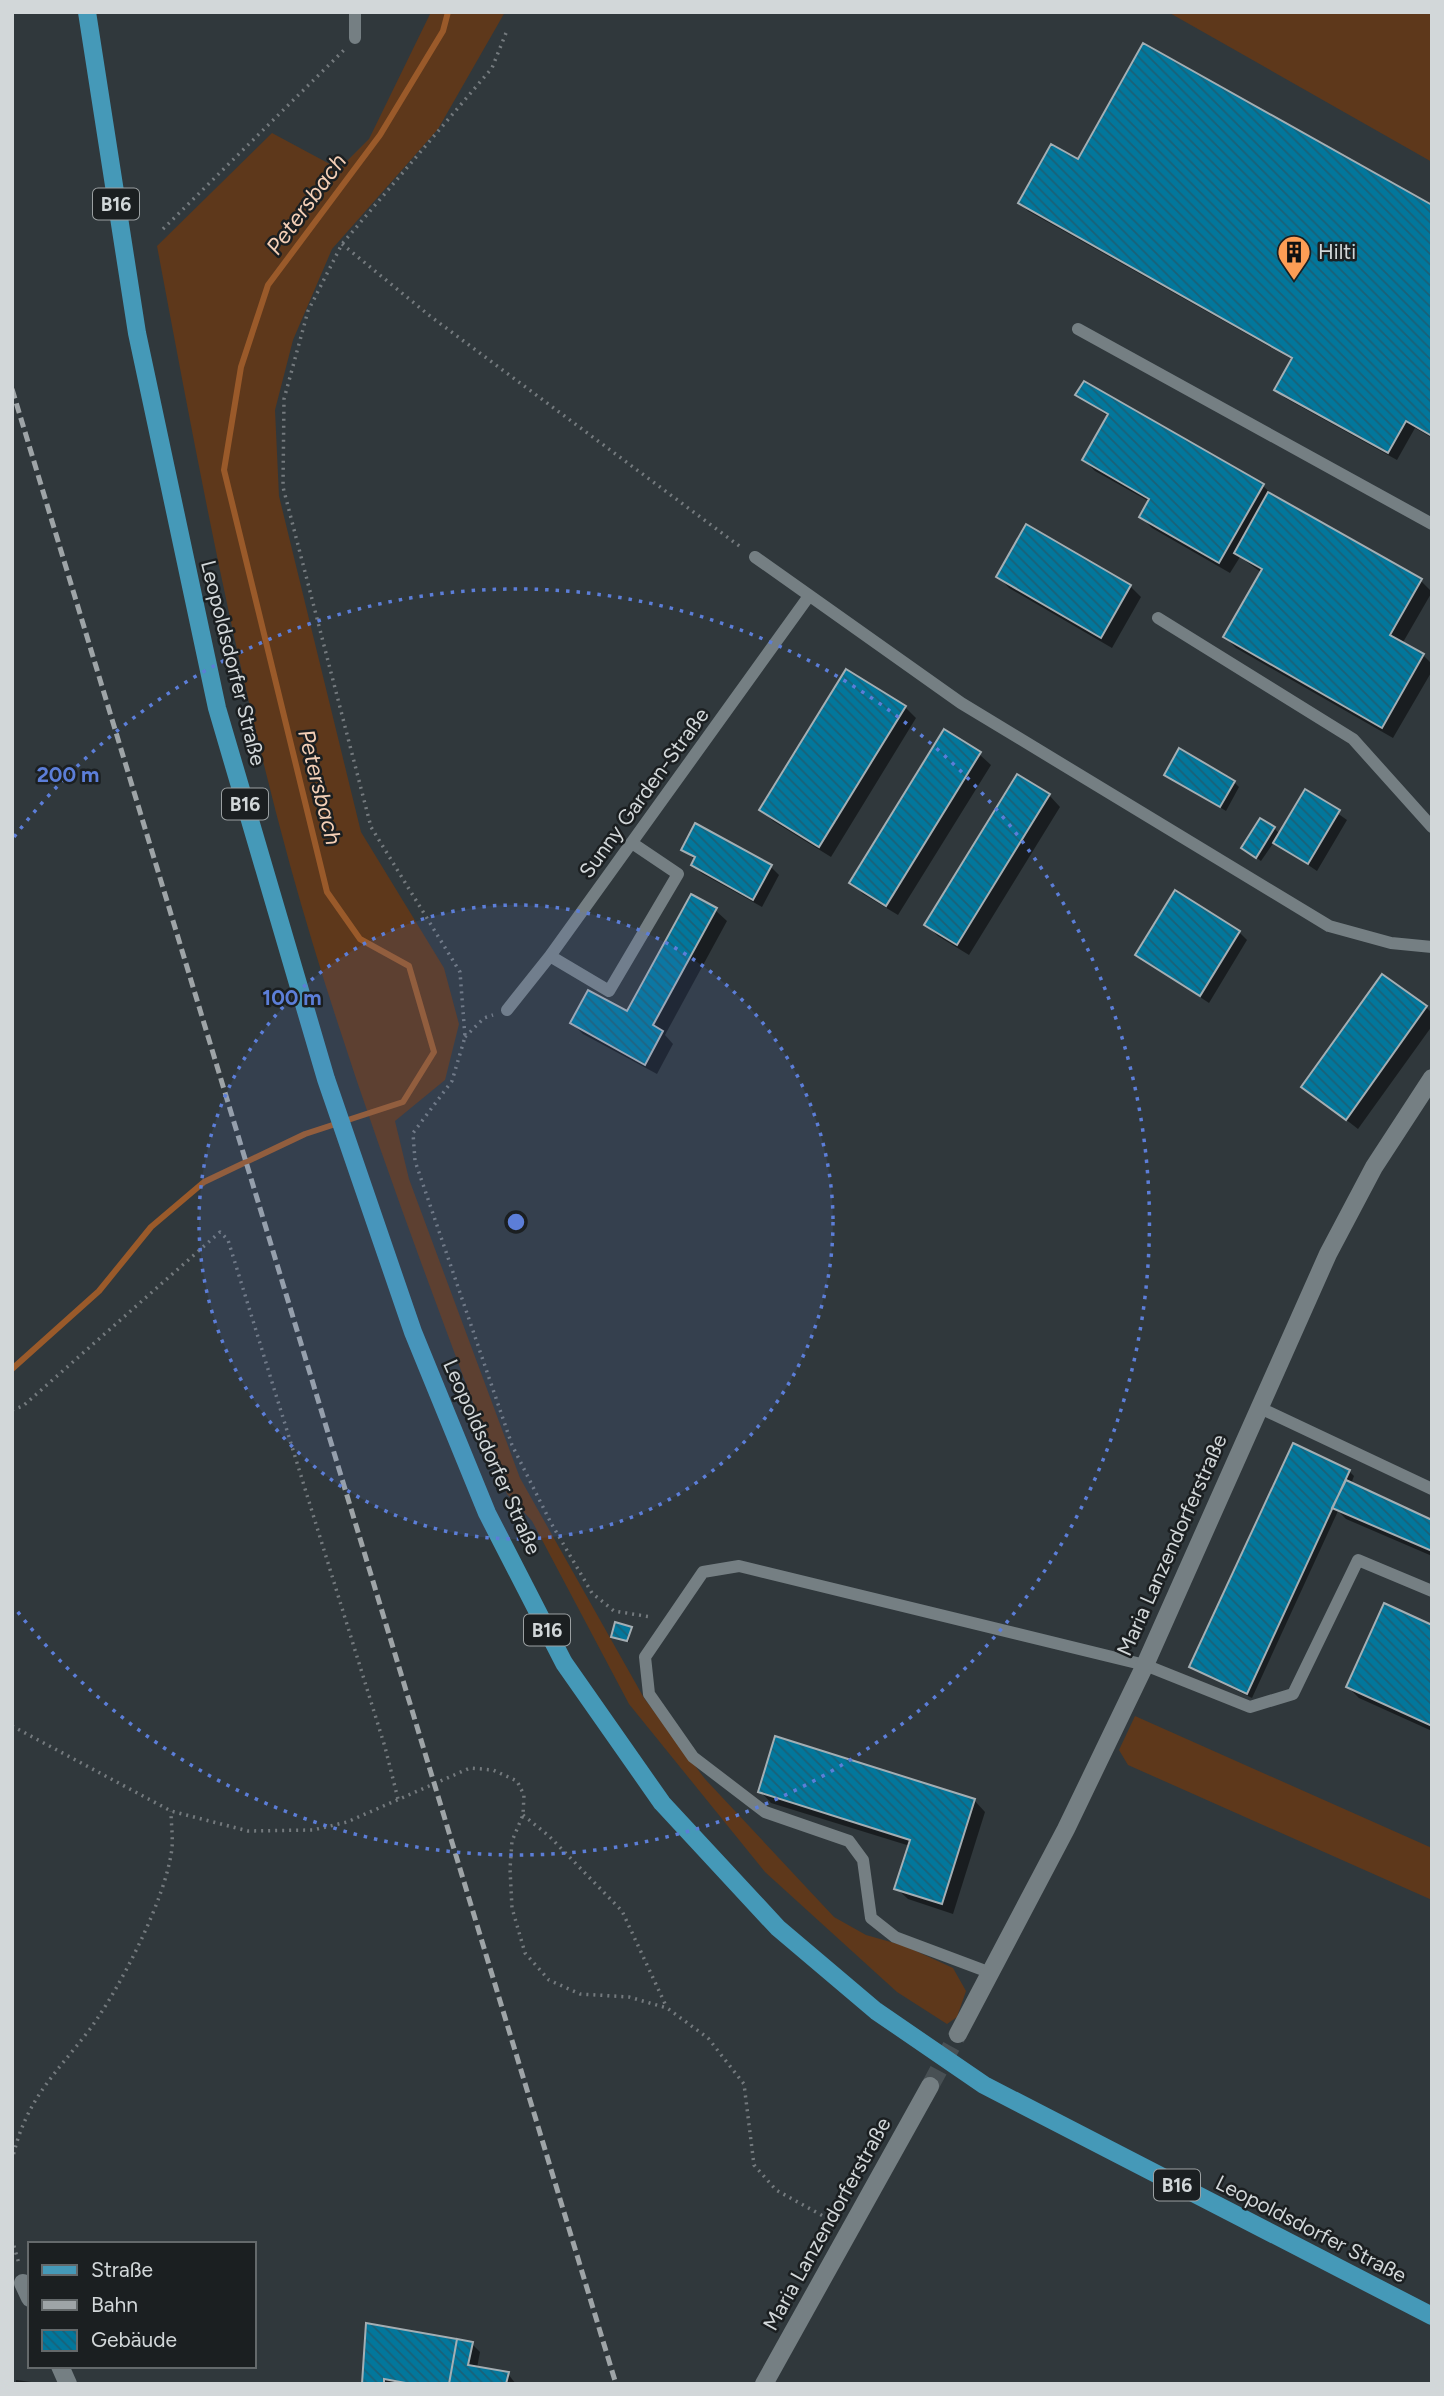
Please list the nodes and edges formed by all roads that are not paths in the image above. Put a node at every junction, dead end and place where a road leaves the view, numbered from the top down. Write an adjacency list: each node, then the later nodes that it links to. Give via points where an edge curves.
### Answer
1 (87, 12): 22 (main road, Leopoldsdorfer Straße / B16, via 137,333 217,708 326,1079 413,1332 487,1513 564,1663 662,1803 778,1928 876,2011 984,2085)
2 (355, 12): 3 (lane)
3 (355, 38)
4 (1078, 329): 5 (lane)
5 (1432, 524)
6 (755, 557): 7 (lane)
7 (809, 596): 10 (lane, Sunny Garden-Straße); 11 (lane, via 961,703 1329,926 1391,943)
8 (1158, 618): 9 (lane, via 1353,739)
9 (1432, 827)
10 (632, 843): 12 (lane, Sunny Garden-Straße); 12 (lane, via 678,874 609,991)
11 (1432, 947)
12 (550, 956): 13 (lane, Sunny Garden-Straße)
13 (508, 1010)
14 (1432, 1078): 15 (street, Maria Lanzendorferstraße, via 1374,1167 1328,1254)
15 (1258, 1407): 16 (lane); 18 (street, Maria Lanzendorferstraße)
16 (1432, 1489)
17 (1432, 1591): 18 (lane, via 1358,1560 1293,1694 1250,1707)
18 (1145, 1665): 19 (street, Maria Lanzendorferstraße); 19 (lane, via 739,1566 702,1572 645,1657 649,1694 693,1758 765,1812 849,1841 863,1860 871,1918 895,1937)
19 (991, 1973): 20 (street, Maria Lanzendorferstraße)
20 (958, 2034)
21 (930, 2087): 25 (street, Maria Lanzendorferstraße)
22 (1432, 2316)
23 (61, 2368): 24 (street)
24 (68, 2384)
25 (764, 2384)

